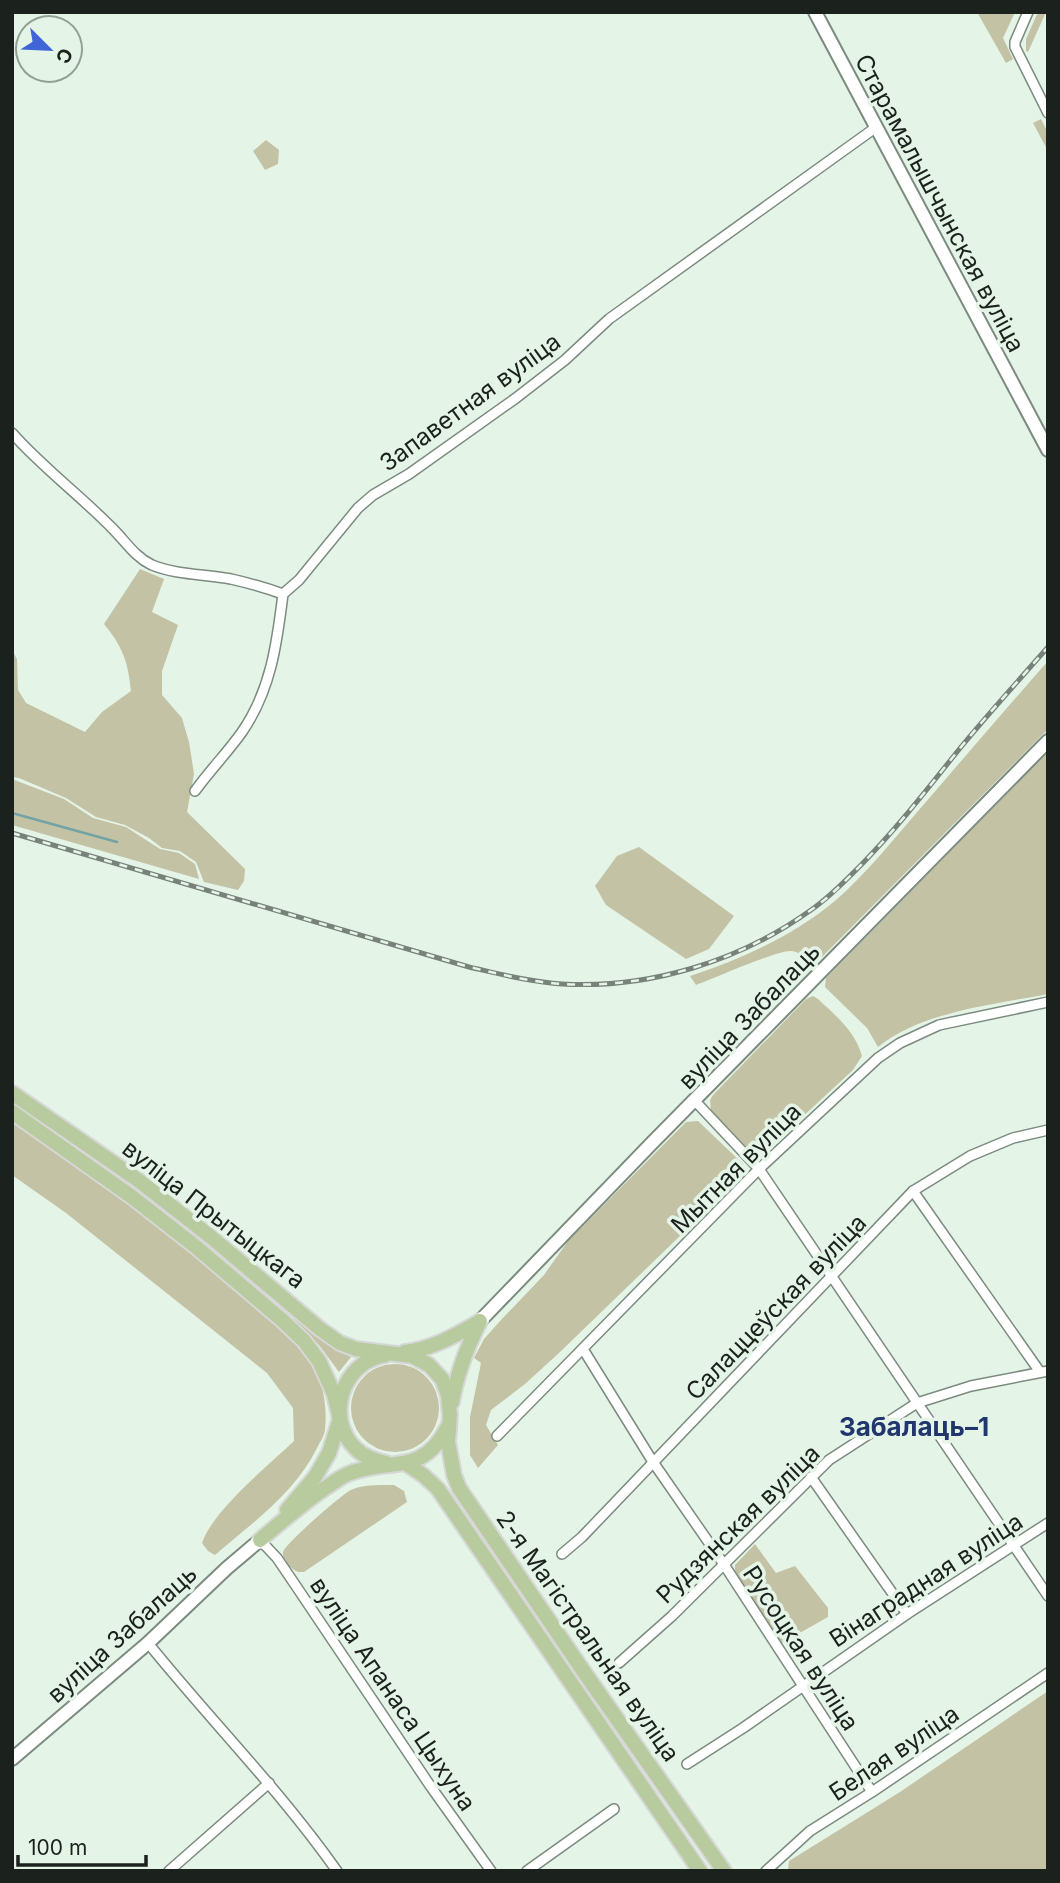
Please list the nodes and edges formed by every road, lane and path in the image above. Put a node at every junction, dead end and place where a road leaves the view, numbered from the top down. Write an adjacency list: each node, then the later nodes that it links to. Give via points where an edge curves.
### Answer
1 (815, 12): 4 (street, Старамалышчынская вуліца)
2 (1028, 12): 3 (street, via 1015,47)
3 (1048, 113)
4 (875, 128): 6 (street, Старамалышчынская вуліца); 7 (street, Запаветная вуліца, via 609,319 516,398 373,495)
5 (12, 433): 7 (street, via 142,559 170,570 231,579)
6 (1048, 450)
7 (283, 594): 9 (street, via 276,652 261,699 242,732)
8 (1048, 741): 12 (street, вуліца Забалаць)
9 (195, 791)
10 (1048, 1002): 15 (street, Мытная вуліца, via 939,1025 900,1043)
11 (12, 1093): 20 (main road, вуліца Прытыцкага, via 138,1180 340,1343)
12 (695, 1101): 15 (street); 18 (street, вуліца Забалаць)
13 (12, 1112): 24 (main road, вуліца Прытыцкага, via 132,1197 297,1334 319,1361)
14 (1048, 1130): 16 (street, Салаццеўская вуліца, via 970,1156)
15 (759, 1169): 17 (street); 19 (street, Мытная вуліца)
16 (914, 1191): 17 (street, Салаццеўская вуліца); 21 (street)
17 (832, 1278): 22 (street); 26 (street, Салаццеўская вуліца)
18 (480, 1321): 20 (main road, via 436,1345); 23 (main road, via 467,1346)
19 (583, 1349): 25 (street, Мытная вуліца); 26 (street, Русоцкая вуліца)
20 (393, 1353): 23 (main road, via 429,1365 442,1379); 24 (main road, via 370,1359 352,1374 341,1395)
21 (1044, 1371): 22 (street, Рудзянская вуліца)
22 (917, 1403): 28 (street, Рудзянская вуліца, via 828,1460); 31 (street)
23 (450, 1415): 27 (main road, via 430,1452); 45 (main road, 2-я Магістральная вуліца, via 448,1442 459,1488)
24 (340, 1419): 27 (main road, via 356,1449 387,1464); 30 (main road, via 315,1477)
25 (497, 1436)
26 (653, 1462): 32 (street, Салаццеўская вуліца); 33 (street, Русоцкая вуліца)
27 (405, 1463): 30 (main road, via 347,1474); 46 (main road, 2-я Магістральная вуліца, via 438,1489)
28 (811, 1477): 33 (street, Рудзянская вуліца); 35 (street)
29 (1048, 1523): 31 (street, Вінаградная вуліца)
30 (260, 1540): 36 (street, вуліца Забалаць); 49 (street, вуліца Апанаса Цыхуна, via 277,1558)
31 (1014, 1545): 34 (street); 35 (street, Вінаградная вуліца)
32 (562, 1554)
33 (723, 1563): 37 (street, Рудзянская вуліца); 39 (street, Русоцкая вуліца)
34 (1048, 1595)
35 (907, 1614): 39 (street, Вінаградная вуліца)
36 (148, 1643): 40 (street, вуліца Забалаць); 42 (street)
37 (619, 1664)
38 (1048, 1673): 43 (street, Белая вуліца)
39 (803, 1685): 41 (street, Вінаградная вуліца); 43 (street, Русоцкая вуліца)
40 (12, 1759)
41 (687, 1764)
42 (269, 1783): 47 (street); 48 (street)
43 (872, 1792): 52 (street, Белая вуліца, via 810,1832)
44 (614, 1810): 50 (street)
45 (721, 1866): 51 (main road)
46 (697, 1868)
47 (171, 1870)
48 (337, 1871)
49 (491, 1871)
50 (527, 1871)
51 (733, 1871)
52 (765, 1871)

